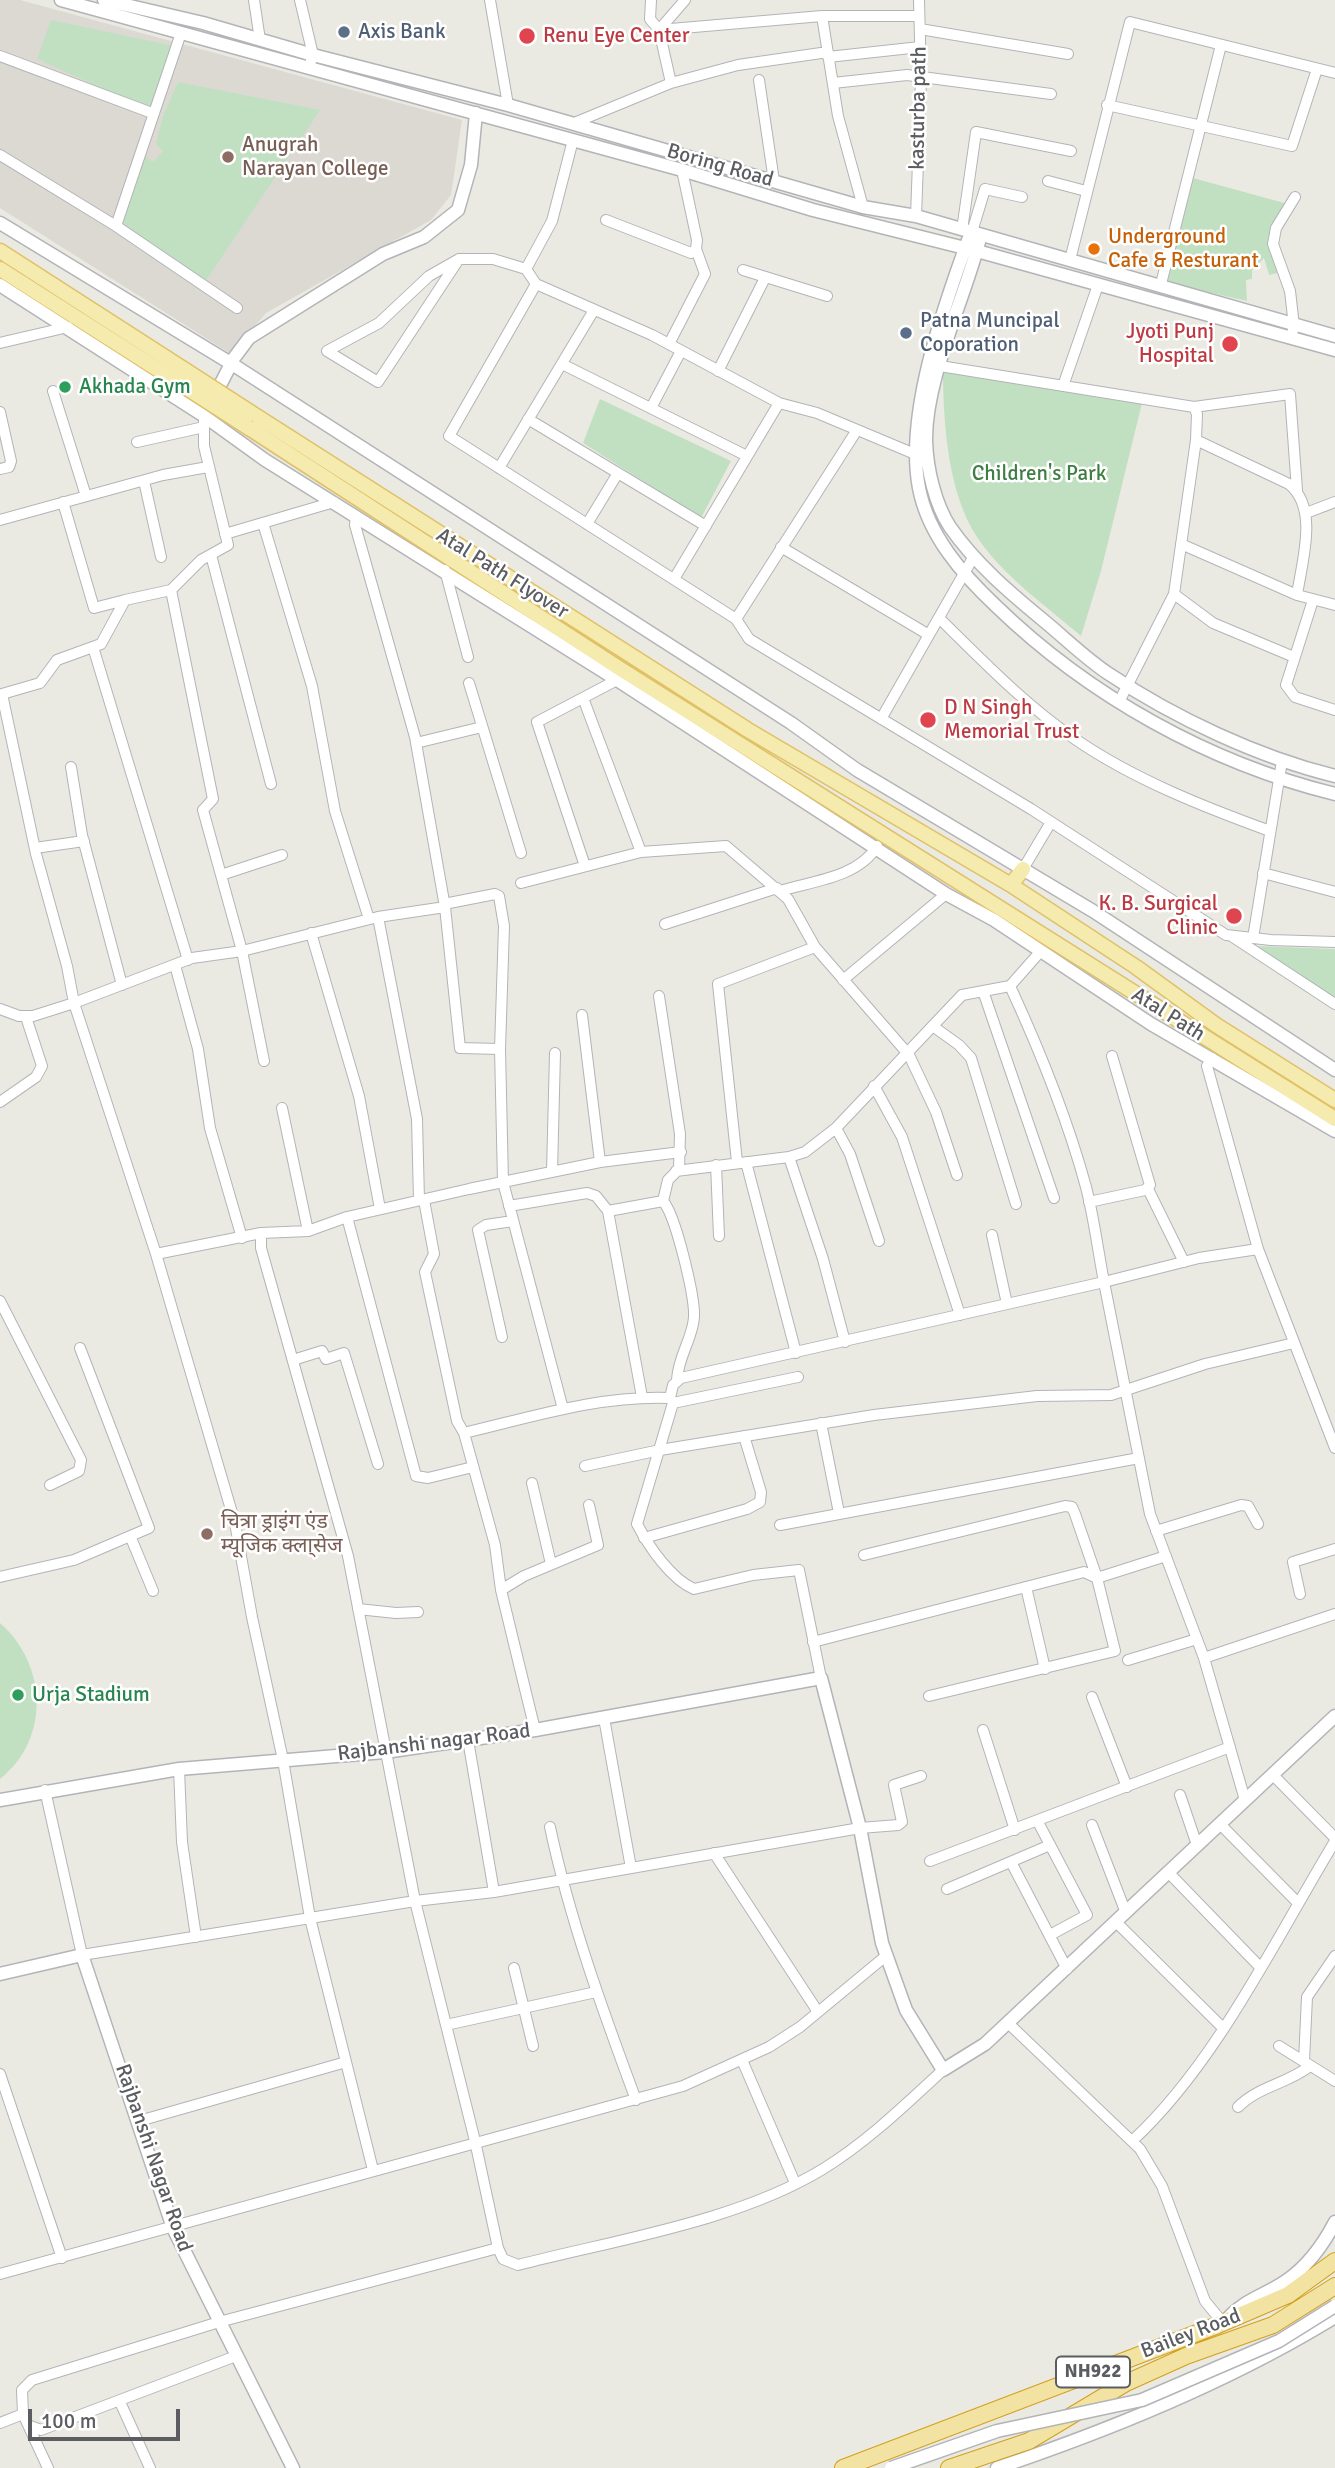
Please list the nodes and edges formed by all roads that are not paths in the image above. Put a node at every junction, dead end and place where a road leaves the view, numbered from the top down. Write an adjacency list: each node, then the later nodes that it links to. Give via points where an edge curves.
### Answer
1 (61, 0): 13 (street)
2 (104, 0): 14 (street, Boring Road)
3 (254, 0): 14 (street)
4 (300, 0): 20 (street)
5 (490, 0): 28 (street)
6 (651, 0): 12 (street, via 650,19)
7 (685, 0): 12 (street)
8 (919, 0): 10 (street, kasturba path)
9 (822, 16): 10 (street); 12 (street); 17 (street)
10 (919, 16): 11 (street, kasturba path)
11 (920, 29): 16 (street, kasturba path); 18 (street)
12 (659, 30): 25 (street)
13 (181, 33): 20 (street); 30 (street)
14 (260, 40): 20 (street, Boring Road)
15 (1221, 45): 21 (street); 29 (street, via 1130,22); 33 (street)
16 (920, 47): 17 (street); 23 (street, kasturba path)
17 (828, 54): 25 (street, via 737,65); 26 (street)
18 (1068, 54)
19 (0, 56): 30 (street)
20 (311, 61): 28 (street, Boring Road); 31 (street)
21 (1317, 69): 22 (street); 33 (street, via 1292,146)
22 (1335, 74)
23 (921, 76): 26 (street); 27 (street); 44 (street, kasturba path)
24 (759, 80): 38 (street)
25 (671, 83): 32 (street)
26 (833, 83): 43 (street)
27 (1051, 93)
28 (508, 105): 32 (street, Boring Road)
29 (1107, 105): 33 (street); 40 (street)
30 (152, 113): 47 (street)
31 (477, 113): 34 (street); 73 (street, via 471,165 458,210 424,237 383,254 249,338)
32 (574, 123): 38 (street, Boring Road)
33 (1201, 126): 59 (street)
34 (573, 140): 37 (street); 55 (street, via 552,221)
35 (1071, 150): 48 (street, via 976,132)
36 (0, 155): 47 (street)
37 (682, 170): 49 (street); 50 (street, via 813,210)
38 (774, 181): 43 (street, Boring Road)
39 (1048, 181): 40 (street)
40 (1086, 191): 53 (street)
41 (1022, 197): 48 (street, via 985,189)
42 (1295, 197): 66 (street, via 1276,228 1273,244 1288,284)
43 (863, 207): 44 (street, Boring Road)
44 (916, 216): 48 (street, Boring Road)
45 (606, 220): 49 (street, via 684,253)
46 (0, 223): 73 (street)
47 (116, 226): 63 (street)
48 (972, 232): 50 (street); 53 (street, Boring Road)
49 (696, 249): 69 (street, via 705,274)
50 (971, 249): 61 (street); 74 (street); 89 (street, via 927,370)
51 (0, 251): 76 (main road, Atal Path Flyover)
52 (459, 259): 52 (street, via 429,276 379,323 327,351 378,382); 55 (street, via 493,259)
53 (1070, 260): 59 (street, Boring Road)
54 (0, 269): 76 (main road, Atal Path Flyover)
55 (526, 269): 58 (street)
56 (744, 270): 57 (street)
57 (765, 278): 62 (street); 75 (street)
58 (536, 284): 64 (street); 93 (street, via 449,436)
59 (1161, 284): 66 (street, Boring Road)
60 (0, 285): 65 (street)
61 (1098, 285): 66 (street); 77 (street)
62 (827, 296)
63 (237, 308)
64 (594, 310): 69 (street); 72 (street)
65 (68, 327): 68 (street); 85 (street)
66 (1293, 332): 67 (street, Boring Road); 70 (street)
67 (1335, 336)
68 (0, 343)
69 (669, 344): 71 (street)
70 (1335, 350)
71 (681, 351): 75 (street); 81 (street)
72 (562, 364): 81 (street); 83 (street)
73 (232, 365): 85 (street); 154 (street, via 792,723 857,770)
74 (940, 366): 77 (street); 91 (street, via 930,400)
75 (718, 371): 79 (street)
76 (181, 375): 84 (main road, Atal Path Flyover, bridge)
77 (1063, 386): 80 (street)
78 (53, 391): 98 (street)
79 (779, 403): 86 (street); 90 (street)
80 (1194, 407): 87 (street); 97 (street, via 1290,394)
81 (651, 408): 90 (street)
82 (0, 412): 94 (street, via 11,463)
83 (528, 419): 93 (street); 95 (street)
84 (251, 421): 158 (main road, Atal Path Flyover, via 748,730); 163 (main road, Atal Path Flyover)
85 (204, 422): 88 (street); 92 (street); 100 (street)
86 (857, 429): 89 (street); 110 (street)
87 (1196, 440): 97 (street); 109 (street)
88 (137, 442)
89 (916, 454): 91 (street); 115 (street, via 919,489 930,518)
90 (747, 456): 107 (street)
91 (929, 459): 112 (street, via 933,488 949,525)
92 (208, 467): 96 (street); 108 (street)
93 (499, 468): 106 (street)
94 (0, 469)
95 (618, 473): 106 (street); 107 (street)
96 (144, 481): 98 (street); 113 (street)
97 (1297, 490): 102 (street)
98 (86, 496): 99 (street)
99 (63, 502): 104 (street); 120 (street, via 94,608)
100 (334, 502): 103 (street); 105 (street)
101 (1335, 502): 102 (street)
102 (1306, 513): 119 (street)
103 (356, 516): 114 (street); 138 (street)
104 (0, 520)
105 (263, 523): 108 (street); 164 (street, via 312,686 335,811)
106 (587, 524): 116 (street)
107 (706, 526): 116 (street)
108 (225, 534): 111 (street, via 228,545)
109 (1181, 544): 118 (street); 119 (street)
110 (781, 547): 124 (street); 125 (street)
111 (211, 555): 117 (street); 143 (street)
112 (974, 556): 115 (street); 131 (street, via 999,584 1108,674)
113 (160, 557)
114 (445, 570): 127 (street); 129 (street)
115 (963, 575): 123 (street); 134 (street, via 1064,667)
116 (674, 579): 124 (street)
117 (171, 590): 120 (street); 156 (street, via 213,799 203,810)
118 (1174, 594): 128 (street, via 1213,623); 131 (street)
119 (1297, 595): 121 (street)
120 (125, 600): 126 (street, via 101,644)
121 (1313, 600): 122 (street); 128 (street)
122 (1335, 605)
123 (939, 618): 125 (street); 146 (street, via 1011,688 1076,740 1148,780)
124 (736, 619): 136 (street, via 749,639)
125 (929, 635): 136 (street)
126 (93, 647): 132 (street, via 57,660 40,684); 173 (street)
127 (468, 657)
128 (1294, 657): 135 (street, via 1287,676 1288,692)
129 (617, 680): 133 (street); 148 (street)
130 (469, 683): 137 (street)
131 (1128, 685): 134 (street); 139 (street, via 1198,724)
132 (1, 694): 149 (street)
133 (583, 698): 150 (street); 153 (street, via 537,724)
134 (1119, 702): 142 (street, via 1168,730)
135 (1335, 710)
136 (881, 719): 145 (street)
137 (482, 727): 138 (street); 151 (street)
138 (416, 743): 162 (street)
139 (1282, 761): 141 (street); 142 (street)
140 (71, 767): 147 (street)
141 (1335, 776)
142 (1279, 778): 144 (street); 146 (street)
143 (271, 784)
144 (1335, 794)
145 (1051, 822): 154 (street); 167 (street)
146 (1270, 831): 155 (street)
147 (84, 841): 149 (street); 176 (street)
148 (877, 846): 159 (street, via 869,859 854,868); 161 (street)
149 (34, 848): 180 (street)
150 (640, 852): 153 (street); 159 (street, via 726,846)
151 (521, 853)
152 (282, 856): 156 (street)
153 (585, 866): 157 (street)
154 (1023, 869): 158 (main road); 192 (street)
155 (1263, 873): 160 (street); 168 (street)
156 (221, 875): 171 (street)
157 (521, 883)
158 (1011, 885): 194 (main road, Atal Path, via 1216,1026)
159 (779, 890): 165 (street); 170 (street, via 799,914)
160 (1335, 892)
161 (946, 894): 163 (street); 175 (street)
162 (444, 902): 164 (street); 186 (street, via 460,1048); 186 (street, via 499,896 503,926)
163 (998, 915): 172 (street); 197 (main road, Atal Path)
164 (374, 918): 166 (street); 213 (street, via 417,1119)
165 (664, 924)
166 (311, 933): 171 (street); 215 (street, via 359,1096)
167 (1229, 935): 168 (street); 181 (street)
168 (1253, 938): 169 (street)
169 (1335, 942)
170 (815, 947): 175 (street); 200 (street, via 718,984)
171 (242, 951): 173 (street); 191 (street)
172 (1040, 952): 177 (street); 190 (street)
173 (188, 960): 174 (street)
174 (175, 965): 176 (street); 222 (street, via 198,1049 210,1128)
175 (843, 980): 188 (street)
176 (122, 985): 180 (street)
177 (1010, 986): 178 (street); 211 (street, via 1046,1067)
178 (983, 991): 185 (street, via 962,995); 209 (street)
179 (659, 996): 203 (street)
180 (74, 1003): 184 (street); 226 (street)
181 (1335, 1004)
182 (0, 1009): 184 (street)
183 (582, 1015): 202 (street)
184 (26, 1017): 195 (street, via 42,1066 36,1077)
185 (934, 1027): 188 (street); 214 (street, via 971,1058)
186 (500, 1049): 207 (street)
187 (555, 1053): 205 (street)
188 (909, 1055): 193 (street); 206 (street, via 936,1112)
189 (1112, 1056): 208 (street)
190 (1212, 1058): 199 (street); 225 (street, via 1207,1066)
191 (264, 1061)
192 (1335, 1070)
193 (874, 1086): 198 (street); 231 (street, via 902,1137)
194 (1335, 1100)
195 (0, 1102)
196 (282, 1108): 219 (street)
197 (1335, 1119)
198 (836, 1128): 201 (street, via 805,1152); 224 (street, via 850,1154)
199 (1335, 1131)
200 (738, 1157): 201 (street); 204 (street); 236 (street)
201 (789, 1157): 233 (street)
202 (600, 1162): 203 (street); 205 (street)
203 (679, 1163): 204 (street); 210 (street, via 668,1180)
204 (716, 1165): 221 (street)
205 (552, 1172): 207 (street)
206 (957, 1175)
207 (504, 1185): 212 (street); 213 (street)
208 (1148, 1189): 211 (street); 227 (street)
209 (1054, 1198)
210 (663, 1201): 216 (street); 239 (street, via 674,1219 694,1308)
211 (1088, 1202): 228 (street)
212 (508, 1203): 216 (street, via 587,1193 596,1196); 218 (street)
213 (423, 1204): 215 (street); 245 (street, via 434,1254 425,1269 427,1285 457,1421)
214 (1016, 1204)
215 (380, 1209): 217 (street)
216 (608, 1211): 241 (street)
217 (348, 1221): 219 (street); 252 (street, via 416,1476 428,1478)
218 (513, 1221): 232 (street, via 478,1230); 243 (street)
219 (308, 1231): 223 (street)
220 (992, 1235): 230 (street)
221 (719, 1236)
222 (242, 1238): 223 (street); 226 (street)
223 (261, 1240): 237 (street)
224 (879, 1241)
225 (1258, 1250): 227 (street); 234 (street)
226 (156, 1254): 290 (street, via 235,1523)
227 (1184, 1262): 228 (street)
228 (1104, 1282): 230 (street); 240 (street)
229 (0, 1301): 254 (street, via 81,1460 79,1471)
230 (1007, 1304): 231 (street)
231 (960, 1315): 233 (street)
232 (502, 1337)
233 (845, 1342): 236 (street)
234 (1294, 1343): 240 (street, via 1205,1364); 247 (street)
235 (80, 1348): 260 (street, via 149,1526)
236 (796, 1353): 239 (street)
237 (293, 1360): 250 (street, via 322,1350 326,1359 344,1353); 272 (street, via 348,1556)
238 (798, 1377): 242 (street)
239 (677, 1380): 242 (street)
240 (1125, 1390): 244 (street); 249 (street)
241 (642, 1397): 242 (street); 243 (street)
242 (671, 1401): 248 (street)
243 (563, 1409): 245 (street)
244 (821, 1423): 246 (street); 256 (street)
245 (464, 1433): 252 (street)
246 (744, 1436): 248 (street); 261 (street, via 760,1502)
247 (1335, 1448)
248 (660, 1450): 251 (street); 261 (street, via 637,1524)
249 (1139, 1458): 256 (street); 259 (street)
250 (378, 1464)
251 (585, 1466)
252 (474, 1467): 269 (street, via 495,1545)
253 (533, 1483): 265 (street)
254 (50, 1485)
255 (589, 1506): 265 (street, via 598,1545)
256 (839, 1513): 258 (street)
257 (1258, 1524): 259 (street, via 1248,1506 1241,1505)
258 (780, 1525)
259 (1156, 1531): 264 (street)
260 (131, 1538): 266 (street, via 74,1560); 270 (street)
261 (644, 1538): 276 (street, via 677,1577 694,1589 799,1570)
262 (1335, 1549): 271 (street, via 1293,1562)
263 (864, 1555): 267 (street, via 1065,1506 1072,1507)
264 (1166, 1556): 267 (street); 275 (street)
265 (551, 1564): 269 (street)
266 (0, 1577)
267 (1097, 1578): 268 (street, via 1084,1572); 279 (street, via 1115,1651)
268 (1026, 1587): 276 (street); 279 (street)
269 (500, 1590): 285 (street)
270 (153, 1591)
271 (1300, 1594)
272 (358, 1609): 273 (street); 289 (street)
273 (418, 1612)
274 (1335, 1614): 277 (street)
275 (1197, 1639): 277 (street); 278 (street)
276 (813, 1642): 280 (street)
277 (1204, 1658): 288 (street)
278 (1128, 1660)
279 (1045, 1668): 281 (street)
280 (821, 1678): 284 (street, Rajbanshi nagar Road); 303 (street)
281 (929, 1696)
282 (1092, 1697): 294 (street)
283 (1335, 1716): 292 (street)
284 (604, 1717): 285 (street, Rajbanshi nagar Road); 311 (street)
285 (535, 1730): 287 (street, Rajbanshi nagar Road)
286 (983, 1730): 304 (street)
287 (468, 1740): 289 (street, Rajbanshi nagar Road); 315 (street)
288 (1230, 1747): 294 (street); 298 (street)
289 (385, 1752): 290 (street, Rajbanshi nagar Road); 316 (street)
290 (283, 1760): 291 (street, Rajbanshi nagar Road); 318 (street)
291 (179, 1769): 295 (street, Rajbanshi nagar Road); 321 (street, via 182,1842)
292 (1272, 1774): 298 (street); 305 (street)
293 (921, 1776): 303 (street, via 894,1785 902,1822 872,1830)
294 (1127, 1787): 299 (street)
295 (45, 1790): 297 (street, Rajbanshi nagar Road); 322 (street)
296 (1180, 1794): 307 (street)
297 (0, 1800)
298 (1245, 1800): 300 (street)
299 (1038, 1822): 304 (street); 306 (street)
300 (1220, 1824): 307 (street); 317 (street)
301 (1092, 1825): 319 (street)
302 (550, 1828): 313 (street)
303 (860, 1828): 308 (street); 323 (street, via 869,1888)
304 (1015, 1830): 309 (street)
305 (1335, 1839): 317 (street)
306 (1050, 1845): 310 (street); 320 (street, via 1087,1915)
307 (1197, 1845): 312 (street)
308 (713, 1853): 311 (street); 331 (street)
309 (930, 1861)
310 (1011, 1862): 314 (street); 320 (street)
311 (631, 1867): 313 (street)
312 (1169, 1873): 319 (street); 325 (street)
313 (561, 1880): 315 (street); 329 (street)
314 (947, 1889)
315 (494, 1892): 316 (street)
316 (415, 1901): 318 (street); 333 (street)
317 (1298, 1903): 325 (street)
318 (310, 1918): 321 (street); 338 (street)
319 (1122, 1918): 327 (street); 334 (street)
320 (1050, 1935): 327 (street)
321 (196, 1937): 322 (street)
322 (82, 1955): 328 (street); 345 (street, Rajbanshi Nagar Road)
323 (887, 1955): 331 (street); 340 (street, via 906,2010)
324 (1335, 1956): 339 (street, via 1307,1997)
325 (1259, 1966): 334 (street)
326 (514, 1968): 330 (street)
327 (1067, 1969): 332 (street)
328 (0, 1974)
329 (596, 1992): 330 (street); 343 (street)
330 (523, 2008): 333 (street); 335 (street)
331 (818, 2012): 337 (street)
332 (1008, 2023): 340 (street, via 985,2044); 347 (street)
333 (446, 2025): 346 (street)
334 (1223, 2028): 347 (street, via 1160,2116)
335 (533, 2046)
336 (1279, 2046): 339 (street)
337 (742, 2060): 343 (street); 349 (street)
338 (346, 2062): 345 (street); 348 (street)
339 (1307, 2064): 342 (street); 344 (street, via 1290,2080 1257,2091)
340 (943, 2070): 349 (street, via 863,2139)
341 (0, 2074): 353 (street)
342 (1335, 2081)
343 (636, 2101): 346 (street)
344 (1238, 2107)
345 (139, 2121): 351 (street, Rajbanshi Nagar Road)
346 (475, 2141): 348 (street); 352 (street)
347 (1132, 2141): 360 (street, via 1155,2171 1205,2301)
348 (373, 2170): 351 (street)
349 (795, 2183): 352 (street, via 734,2210 518,2265 503,2259)
350 (1335, 2222): 360 (street, via 1306,2266 1246,2300)
351 (173, 2228): 353 (street); 359 (street, Rajbanshi Nagar Road)
352 (498, 2248): 359 (street)
353 (62, 2258): 355 (street)
354 (1335, 2261): 360 (highway, Bailey Road / NH922, via 1288,2295)
355 (0, 2274)
356 (1335, 2286): 371 (highway, Bailey Road / NH922, via 1273,2325 1126,2383 1029,2441)
357 (1335, 2306): 370 (street, bridge, via 1279,2341 1142,2400 997,2431)
358 (1335, 2317): 372 (street, via 1275,2353)
359 (219, 2322): 361 (street, Rajbanshi Nagar Road); 363 (street, via 32,2380 22,2390)
360 (1223, 2323): 369 (highway, Bailey Road / NH922)
361 (236, 2356): 362 (street); 368 (street, Rajbanshi Nagar Road)
362 (120, 2402): 365 (street, via 41,2430); 367 (street)
363 (23, 2414): 364 (street); 365 (street)
364 (0, 2423)
365 (30, 2426): 366 (street)
366 (48, 2468)
367 (150, 2468)
368 (293, 2468)
369 (843, 2468)
370 (891, 2468)
371 (948, 2468)
372 (997, 2468)

